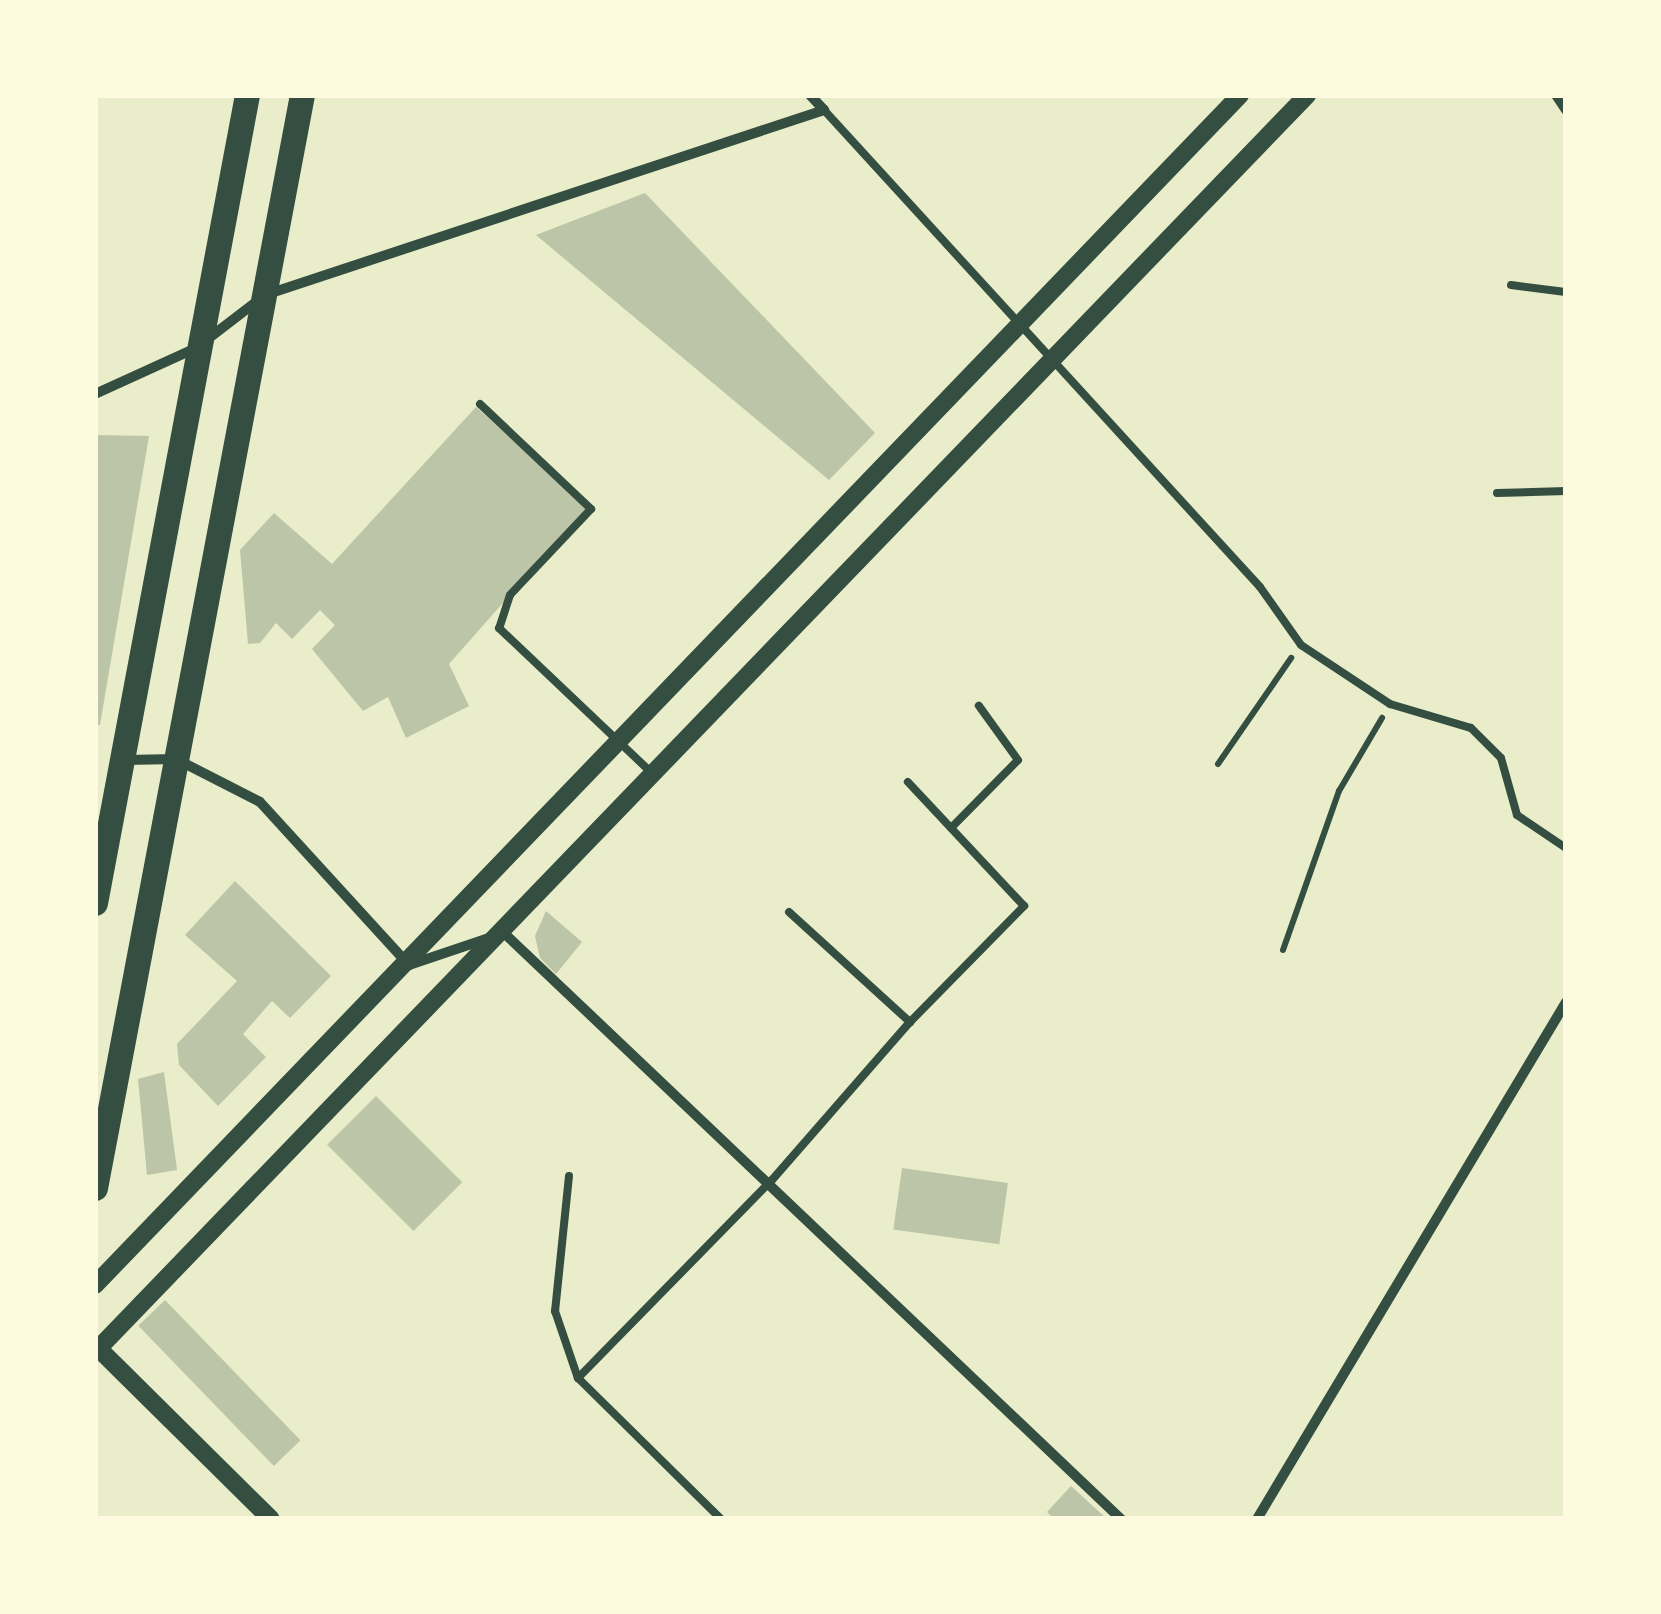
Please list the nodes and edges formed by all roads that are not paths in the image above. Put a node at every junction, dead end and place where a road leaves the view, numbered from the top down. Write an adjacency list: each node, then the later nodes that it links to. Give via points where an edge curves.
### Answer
1 (247, 95): 13 (main road)
2 (302, 95): 11 (main road)
3 (810, 95): 7 (street)
4 (1240, 95): 12 (street)
5 (1307, 95): 14 (street)
6 (1556, 95): 8 (street)
7 (824, 110): 11 (street); 12 (lane)
8 (1566, 110)
9 (1511, 285): 10 (lane)
10 (1566, 292)
11 (265, 295): 13 (street); 21 (main road)
12 (1014, 324): 14 (lane); 20 (street)
13 (196, 348): 15 (street); 22 (main road)
14 (1054, 364): 23 (street); 26 (lane, via 1260,587 1300,645 1390,704 1471,728 1502,758 1517,815)
15 (95, 394)
16 (480, 404): 20 (lane, via 591,509 510,595 499,628)
17 (1566, 491): 18 (lane)
18 (1497, 493)
19 (978, 706): 25 (lane, via 1018,760)
20 (617, 739): 23 (lane); 30 (street)
21 (176, 759): 22 (street); 30 (street, via 260,802); 35 (main road)
22 (124, 760): 27 (main road)
23 (654, 774): 29 (street)
24 (908, 782): 25 (lane)
25 (951, 828): 32 (lane, via 1024,906)
26 (1566, 848)
27 (95, 903)
28 (790, 912): 32 (lane)
29 (504, 933): 30 (street); 34 (street); 37 (street)
30 (409, 965): 36 (street)
31 (1566, 1002): 42 (street)
32 (910, 1022): 34 (lane)
33 (570, 1176): 38 (lane, via 555,1310)
34 (772, 1180): 38 (lane); 41 (street)
35 (95, 1188)
36 (95, 1286)
37 (96, 1349): 39 (street)
38 (578, 1378): 40 (lane)
39 (272, 1519)
40 (721, 1519)
41 (1122, 1519)
42 (1257, 1519)

